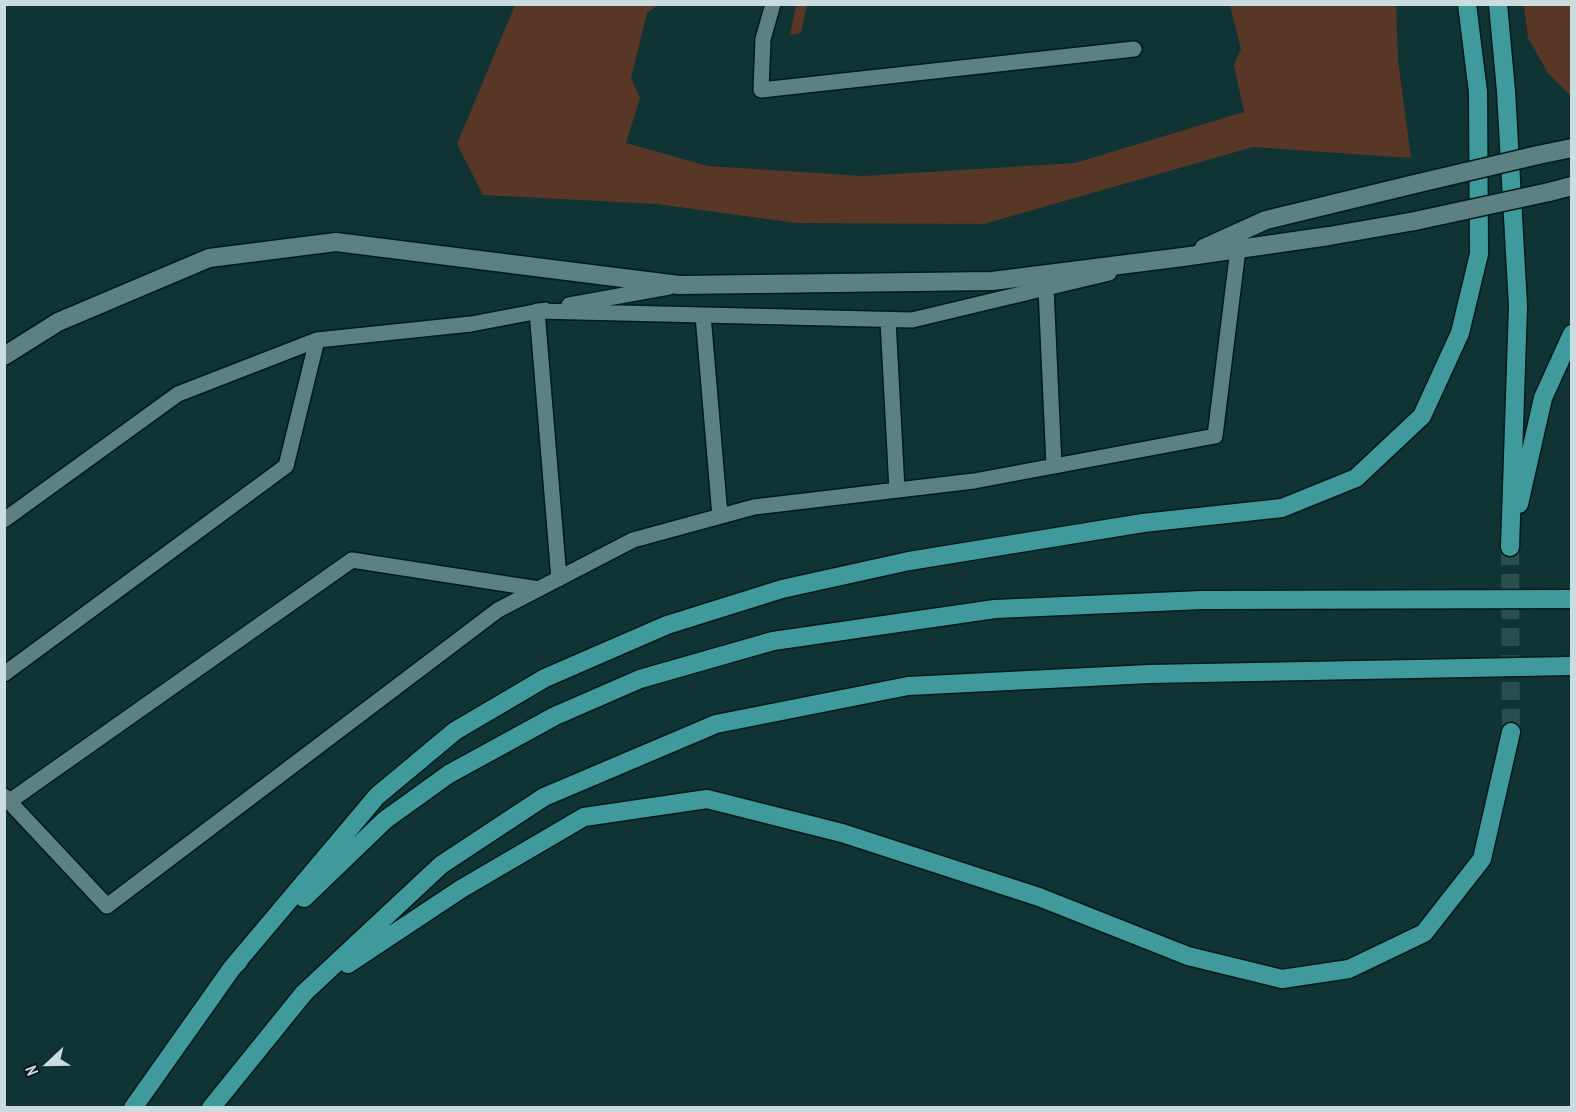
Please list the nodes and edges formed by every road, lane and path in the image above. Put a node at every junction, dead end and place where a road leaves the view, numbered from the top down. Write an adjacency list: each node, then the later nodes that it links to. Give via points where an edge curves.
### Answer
1 (773, 4): 4 (lane, via 763,39 761,90)
2 (1467, 4): 28 (highway, via 1478,92 1479,254 1460,333 1422,416 1356,478 1282,508 1120,526 909,561 782,589 667,625 565,669 455,731 376,796)
3 (1498, 4): 14 (highway, via 1518,306 1510,547 1543,398)
4 (1134, 49)
5 (1572, 148): 8 (street, bridge, via 1266,220)
6 (1572, 186): 7 (street, bridge, via 1415,221)
7 (1238, 249): 8 (street); 17 (lane, via 1215,436)
8 (1176, 258): 9 (street, via 992,281); 10 (lane)
9 (679, 285): 11 (lane); 16 (street, via 336,242 209,258 58,322)
10 (1046, 288): 13 (lane, via 912,320); 17 (lane)
11 (537, 311): 12 (lane); 15 (lane, via 471,324); 21 (lane)
12 (703, 315): 13 (lane); 19 (lane)
13 (888, 320): 18 (lane)
14 (1572, 334)
15 (317, 340): 20 (lane, via 178,394); 25 (lane, via 286,466)
16 (4, 356)
17 (1054, 466): 18 (lane)
18 (897, 490): 19 (lane, via 754,507)
19 (720, 516): 21 (lane, via 633,540)
20 (4, 520)
21 (559, 579): 22 (lane)
22 (538, 589): 27 (lane, via 351,560); 27 (lane, via 498,610 107,906)
23 (1572, 599): 28 (highway, via 1202,600 995,609 762,645 640,679 555,716 449,774 385,820)
24 (1572, 666): 29 (highway, via 1149,674 908,686 716,724 544,797 441,865)
25 (4, 674)
26 (1511, 732): 29 (highway, via 1482,859 1424,933 1349,969 1282,979 1188,956 1039,897 842,833 707,799 584,817 461,889)
27 (7, 798)
28 (232, 969): 30 (highway)
29 (304, 993): 31 (highway)
30 (133, 1107)
31 (212, 1107)

